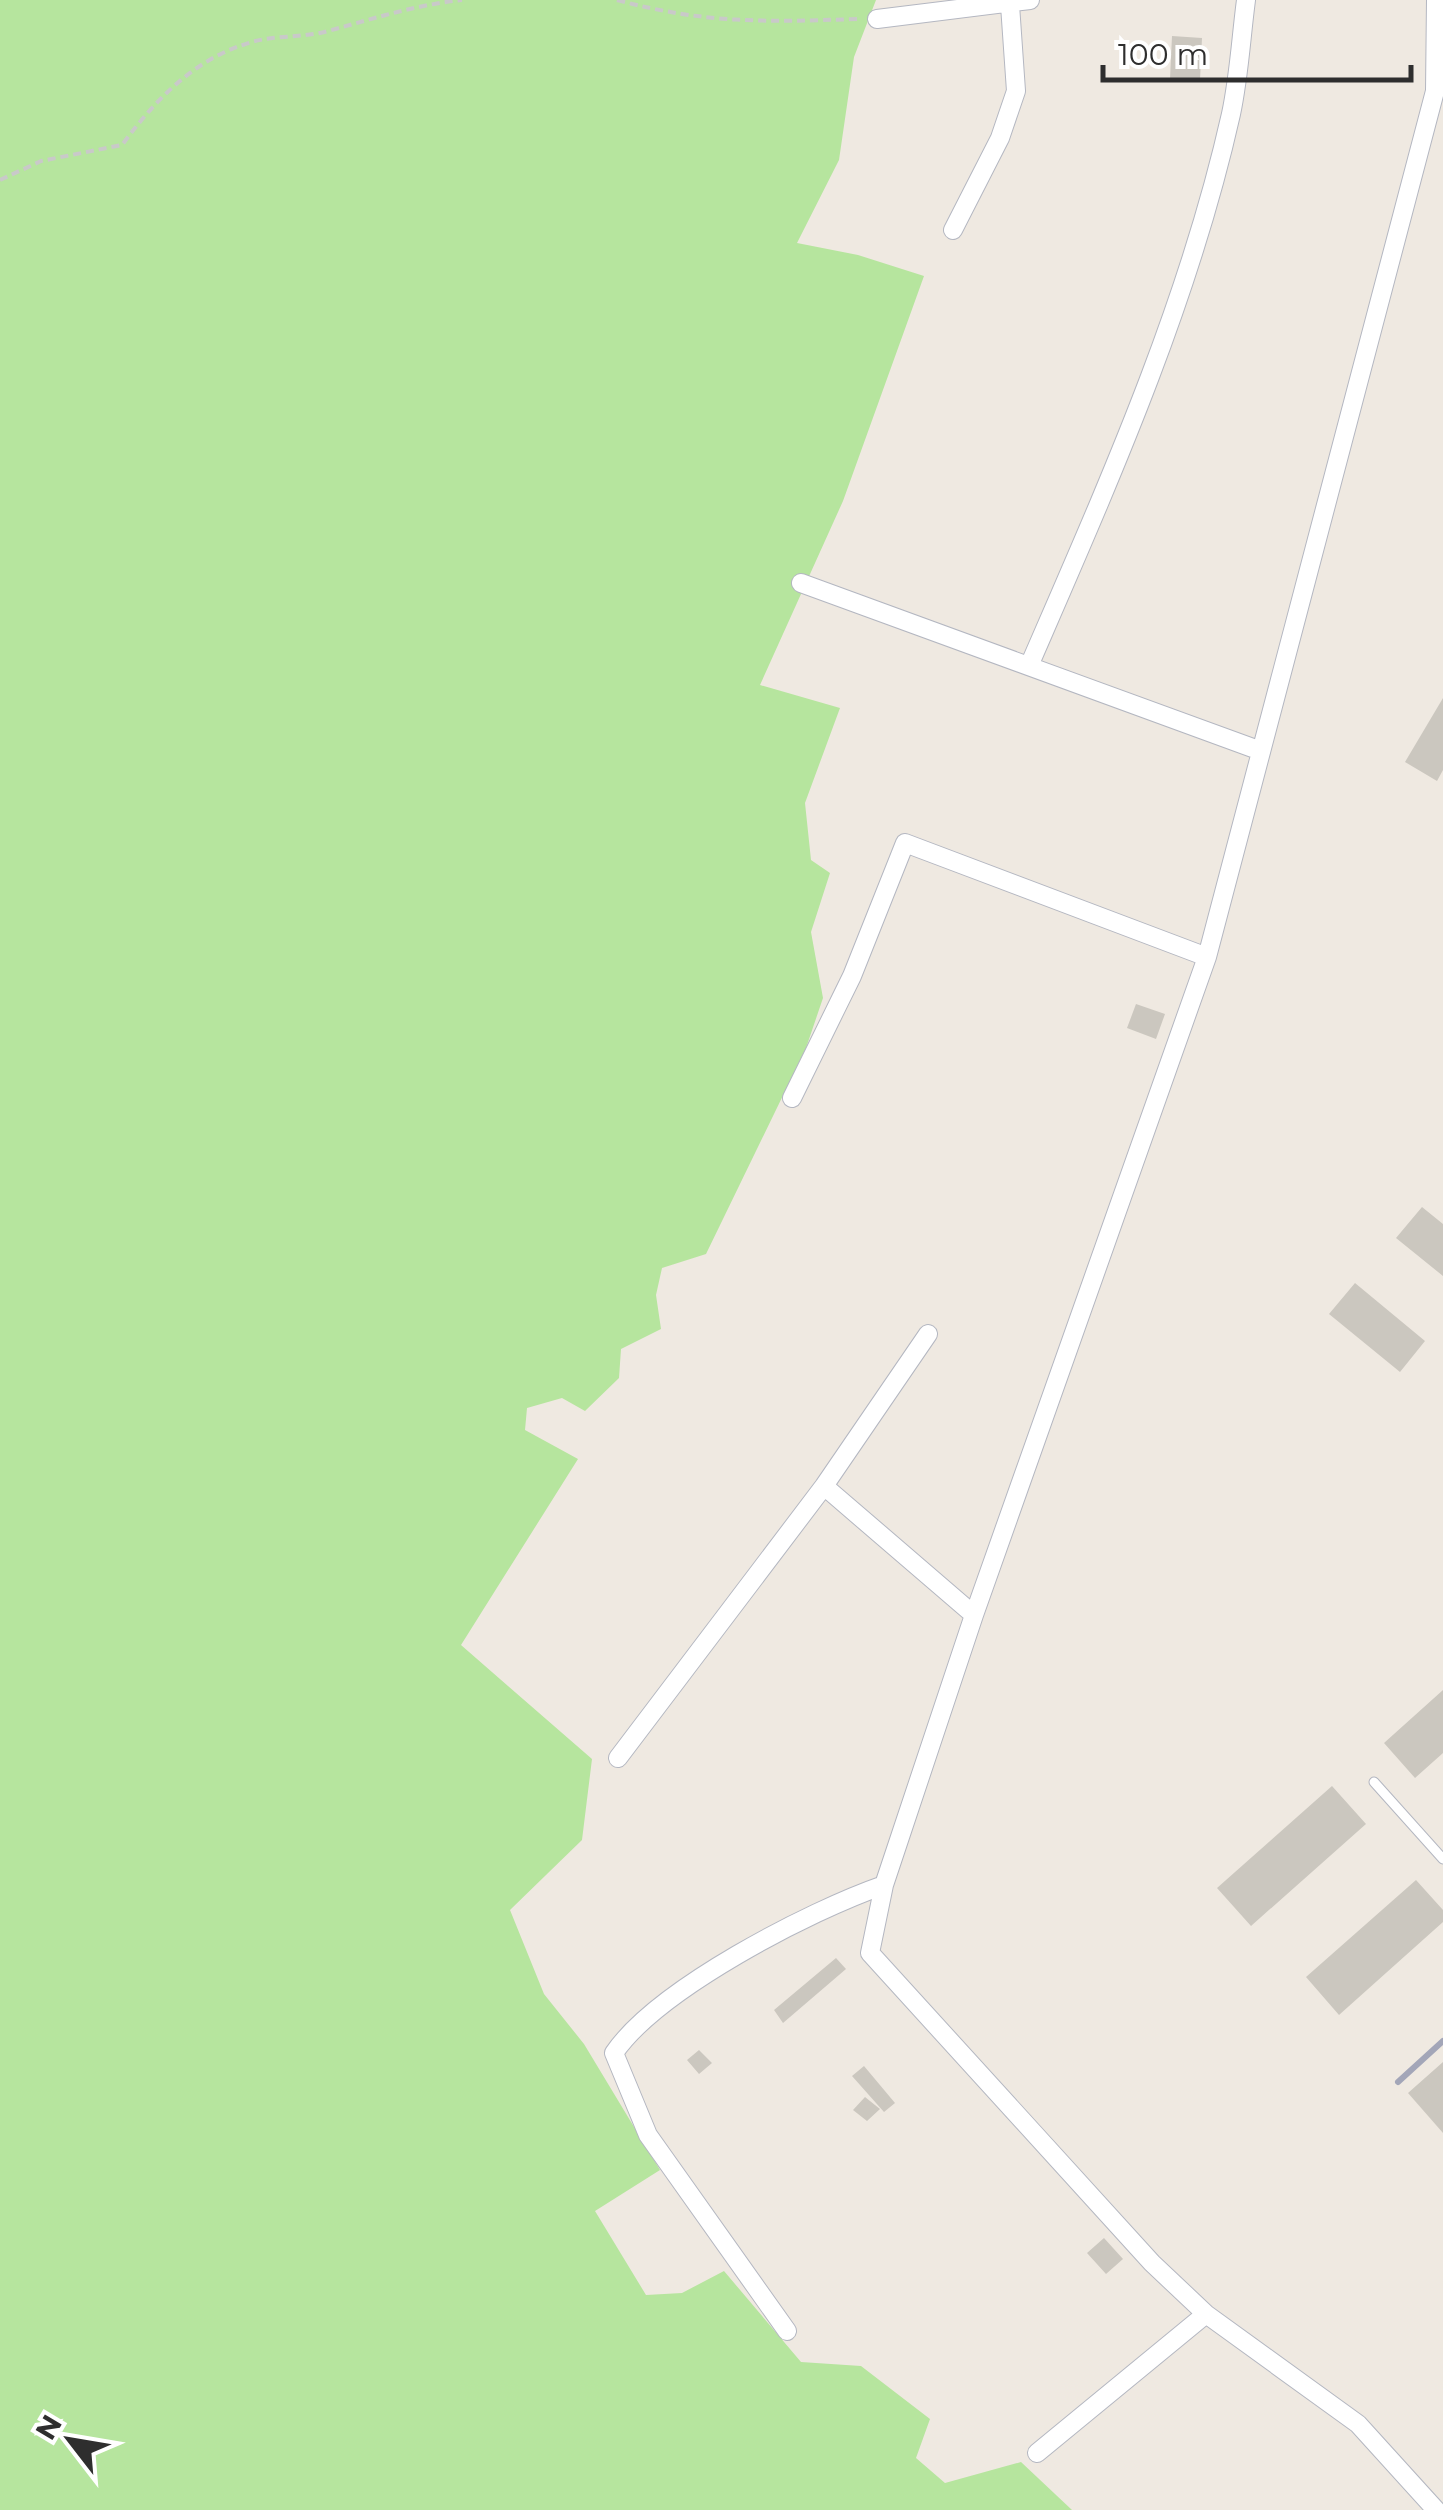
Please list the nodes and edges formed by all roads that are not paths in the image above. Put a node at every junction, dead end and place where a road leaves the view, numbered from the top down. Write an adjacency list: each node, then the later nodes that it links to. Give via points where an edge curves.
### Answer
1 (1030, 0): 4 (street)
2 (1246, 0): 8 (street, via 1232,110 1194,257 1121,454)
3 (1436, 0): 9 (street, via 1436,92)
4 (1010, 5): 5 (street); 6 (street, via 1016,90 1000,138)
5 (877, 19)
6 (952, 230)
7 (801, 583): 8 (street)
8 (1029, 666): 9 (street)
9 (1262, 751): 10 (street)
10 (1207, 957): 11 (street, via 906,843); 14 (street)
11 (792, 1098)
12 (928, 1334): 13 (street)
13 (824, 1486): 14 (street); 15 (street)
14 (974, 1615): 18 (street)
15 (618, 1758)
16 (1374, 1782): 17 (lane)
17 (1443, 1859)
18 (884, 1885): 19 (street, via 870,1953 1120,2229); 20 (street, via 829,1904 720,1969 633,2025 614,2054 648,2135)
19 (1206, 2314): 21 (street); 22 (street, via 1358,2424)
20 (787, 2330)
21 (1037, 2453)
22 (1436, 2510)

